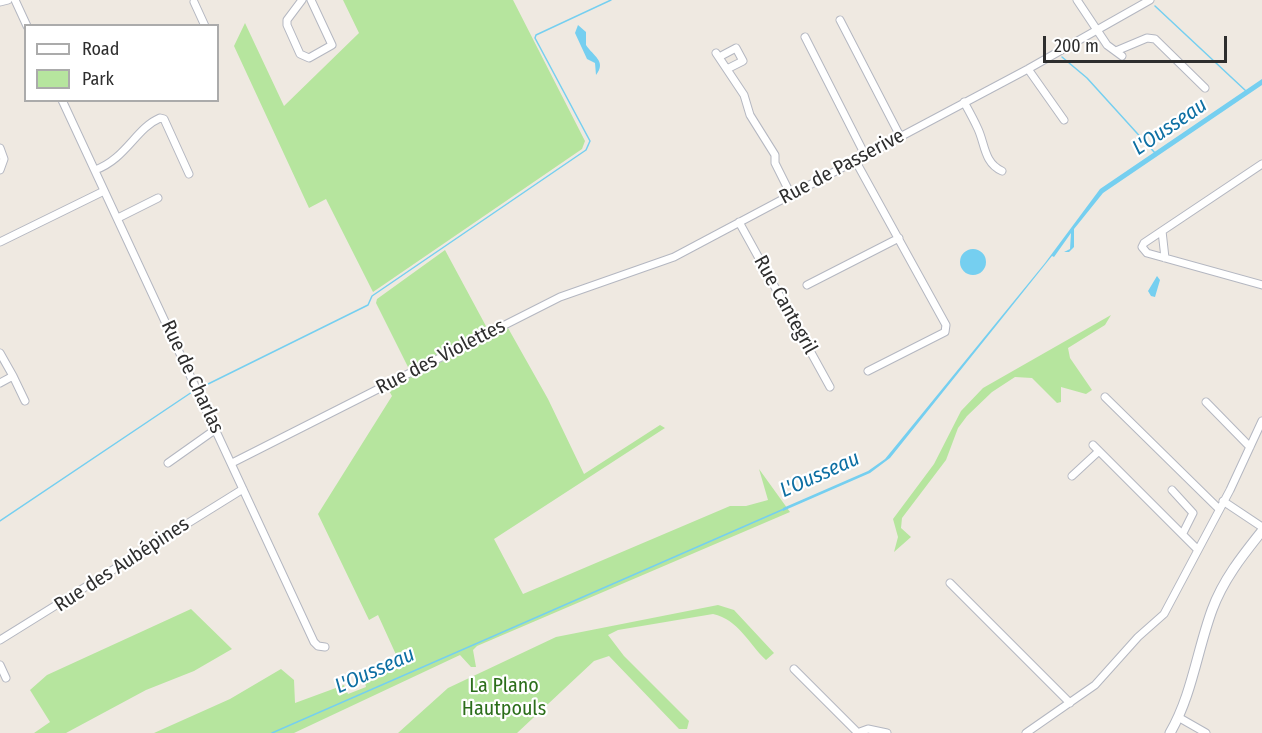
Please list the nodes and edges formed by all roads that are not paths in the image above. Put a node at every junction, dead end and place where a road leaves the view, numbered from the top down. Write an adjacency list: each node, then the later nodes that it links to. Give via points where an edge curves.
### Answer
1 (8, 0): 8 (street)
2 (15, 0): 10 (street)
3 (302, 0): 4 (street, via 287,25 300,54 309,58 332,45)
4 (311, 0)
5 (1077, 0): 12 (street)
6 (1150, 0): 12 (street, Rue de Passerive)
7 (196, 1): 11 (street)
8 (0, 2)
9 (840, 20): 20 (street)
10 (26, 24)
11 (204, 24)
12 (1096, 28): 15 (street, Rue de Passerive); 16 (street, via 1107,45 1119,53 1147,38 1155,39)
13 (805, 37): 22 (street)
14 (727, 69): 14 (street, via 718,55 736,48 743,61); 30 (street, via 775,155)
15 (1028, 69): 18 (street, Rue de Passerive); 19 (street)
16 (1205, 88)
17 (63, 102): 26 (street, Rue de Charlas)
18 (964, 102): 20 (street, Rue de Passerive); 27 (street, via 992,165)
19 (1064, 120)
20 (900, 136): 22 (street, Rue de Passerive)
21 (0, 148): 25 (street, via 4,159)
22 (865, 155): 23 (street, Rue de Passerive)
23 (855, 160): 30 (street, Rue de Passerive); 35 (street)
24 (1262, 164): 34 (street)
25 (0, 170)
26 (95, 170): 28 (street, via 108,166 160,118 164,119); 29 (street, Rue de Charlas)
27 (1002, 171)
28 (189, 174)
29 (104, 191): 32 (street, Rue de Charlas); 36 (street)
30 (791, 195): 33 (street, Rue de Passerive)
31 (158, 198): 32 (street)
32 (118, 218): 50 (street, Rue de Charlas)
33 (739, 222): 38 (street, Rue de Passerive); 45 (street, Rue Cantegril)
34 (1162, 231): 37 (street); 37 (street, via 1142,247 1147,253)
35 (899, 238): 39 (street); 42 (street, via 946,326 945,332)
36 (0, 242)
37 (1165, 258): 40 (street)
38 (656, 265): 55 (street, Rue des Violettes, via 560,297)
39 (807, 285)
40 (1262, 285)
41 (0, 353): 43 (street)
42 (868, 371)
43 (13, 376): 44 (street); 47 (street)
44 (0, 383)
45 (830, 387)
46 (1105, 397): 60 (street)
47 (25, 401)
48 (1206, 402): 52 (street)
49 (1262, 421): 52 (street)
50 (216, 429): 54 (street); 55 (street, Rue de Charlas)
51 (1093, 445): 53 (street)
52 (1250, 447): 59 (street)
53 (1099, 451): 56 (street); 62 (street)
54 (168, 463)
55 (232, 463): 57 (street, Rue de Charlas)
56 (1072, 476)
57 (243, 489): 65 (street, Rue des Aubépines); 66 (street, Rue de Charlas, via 314,642)
58 (1172, 490): 62 (street, via 1193,513)
59 (1223, 501): 60 (street); 61 (street)
60 (1219, 509): 63 (street)
61 (1262, 529): 71 (street, via 1218,596)
62 (1183, 533): 63 (street)
63 (1197, 550): 70 (street, via 1160,618 1095,685)
64 (950, 583): 70 (street)
65 (0, 640)
66 (325, 647)
67 (0, 665): 69 (street)
68 (794, 669): 72 (street)
69 (6, 678)
70 (1071, 703): 74 (street)
71 (1178, 717): 75 (street); 76 (street)
72 (858, 733): 73 (street, via 877,729)
73 (887, 733)
74 (1026, 733)
75 (1170, 733)
76 (1206, 733)

